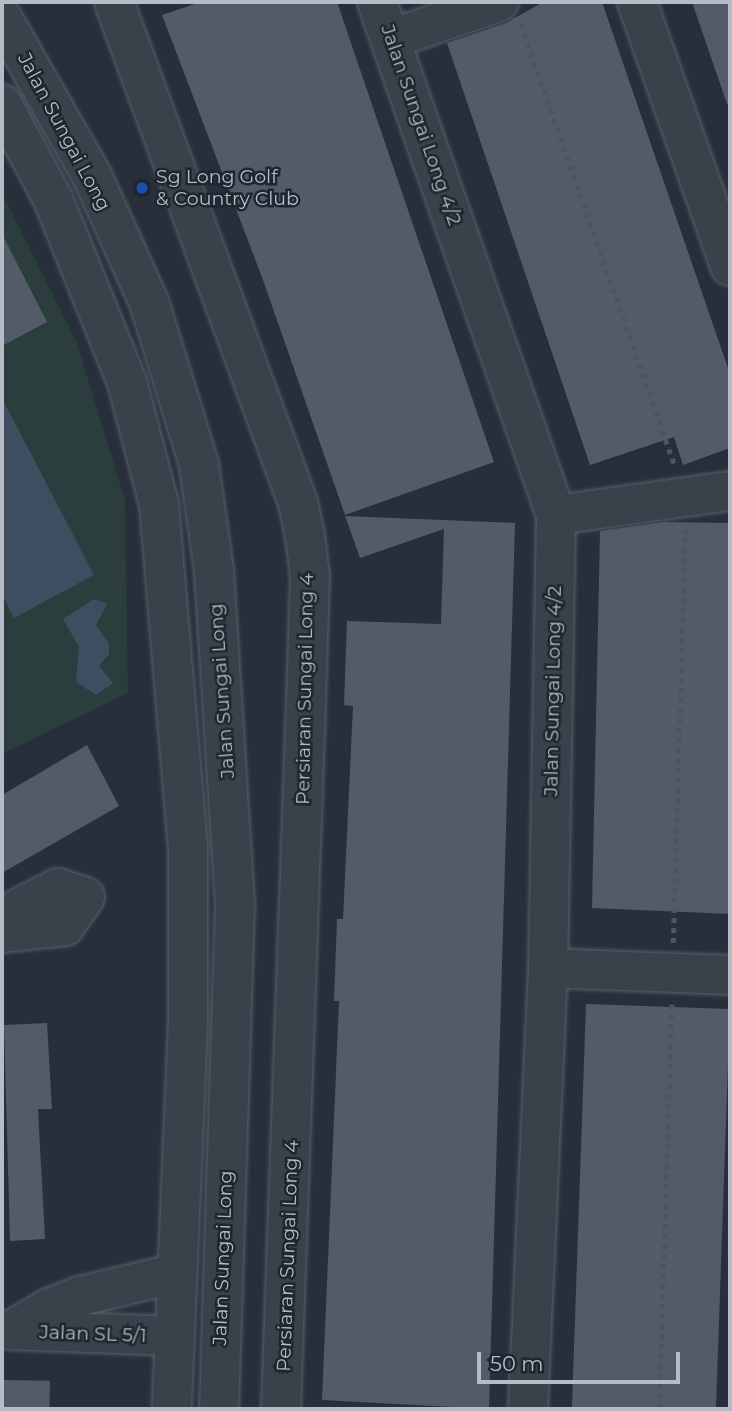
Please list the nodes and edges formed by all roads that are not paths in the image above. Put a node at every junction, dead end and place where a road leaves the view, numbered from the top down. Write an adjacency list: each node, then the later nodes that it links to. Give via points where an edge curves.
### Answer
1 (114, 2): 21 (street, Persiaran Sungai Long 4, via 298,503 310,575)
2 (377, 2): 6 (street, Jalan Sungai Long 4/2)
3 (637, 2): 9 (street)
4 (508, 8): 6 (street)
5 (2, 18): 7 (street, Jalan Sungai Long)
6 (391, 40): 11 (street, Jalan Sungai Long 4/2)
7 (16, 59): 20 (street, Jalan Sungai Long, via 92,176 149,302 201,478 214,571 235,904)
8 (2, 104): 16 (street, via 53,199 127,382 159,504 188,846 188,1021)
9 (729, 260)
10 (730, 491): 11 (street)
11 (556, 515): 14 (street, Jalan Sungai Long 4/2)
12 (2, 924): 13 (street, via 19,908 58,888 85,897 65,926)
13 (2, 933)
14 (548, 968): 15 (street); 22 (street, Jalan Sungai Long 4/2)
15 (730, 975)
16 (177, 1273): 17 (street, Jalan SL 5/1, via 81,1296); 18 (street)
17 (7, 1330): 18 (street, Jalan SL 5/1)
18 (174, 1336): 19 (street)
19 (172, 1409)
20 (219, 1409)
21 (281, 1409)
22 (528, 1409)

